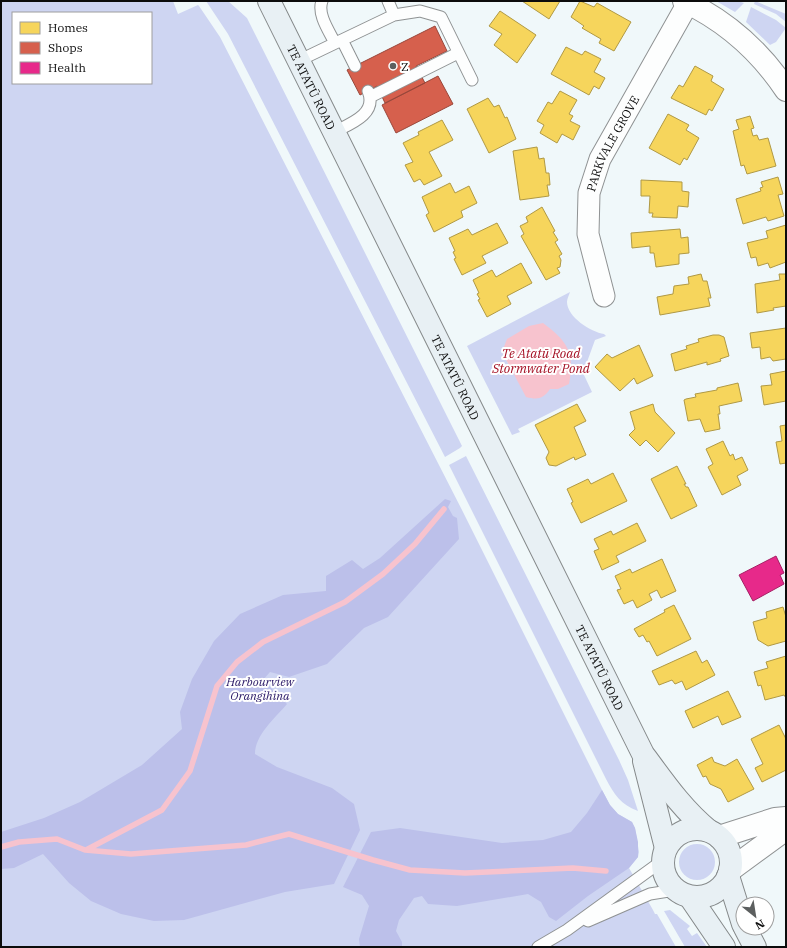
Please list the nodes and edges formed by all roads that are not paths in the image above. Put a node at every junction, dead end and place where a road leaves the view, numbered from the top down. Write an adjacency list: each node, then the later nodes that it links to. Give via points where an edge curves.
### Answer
1 (269, 1): 8 (main road, TE ATATŪ ROAD)
2 (322, 1): 6 (lane, via 322,16)
3 (388, 1): 5 (lane)
4 (686, 2): 11 (street, via 741,36); 13 (street, PARKVALE GROVE, via 600,159 589,193 588,234)
5 (394, 15): 6 (lane); 7 (lane, via 420,11 441,17)
6 (338, 42): 8 (lane); 9 (lane)
7 (458, 53): 10 (lane); 12 (lane, via 369,94 370,106 363,115)
8 (298, 61): 12 (main road, TE ATATŪ ROAD)
9 (355, 66)
10 (472, 80)
11 (786, 90)
12 (334, 132): 14 (main road, TE ATATŪ ROAD)
13 (604, 296)
14 (643, 754): 17 (main road, TE ATATŪ ROAD, via 675,798 693,818); 18 (main road, TE ATATŪ ROAD)
15 (786, 818): 17 (street)
16 (786, 830): 19 (street)
17 (714, 834): 18 (main road, via 699,828 689,829 672,839); 19 (main road, via 729,852)
18 (664, 854): 20 (main road, via 663,872 668,882); 22 (lane)
19 (729, 873): 20 (main road, via 723,884 708,895); 21 (main road)
20 (682, 893): 22 (lane, via 650,894); 25 (main road)
21 (735, 896)
22 (567, 930): 24 (lane)
23 (749, 936): 26 (main road)
24 (538, 947)
25 (724, 947)
26 (755, 947)

